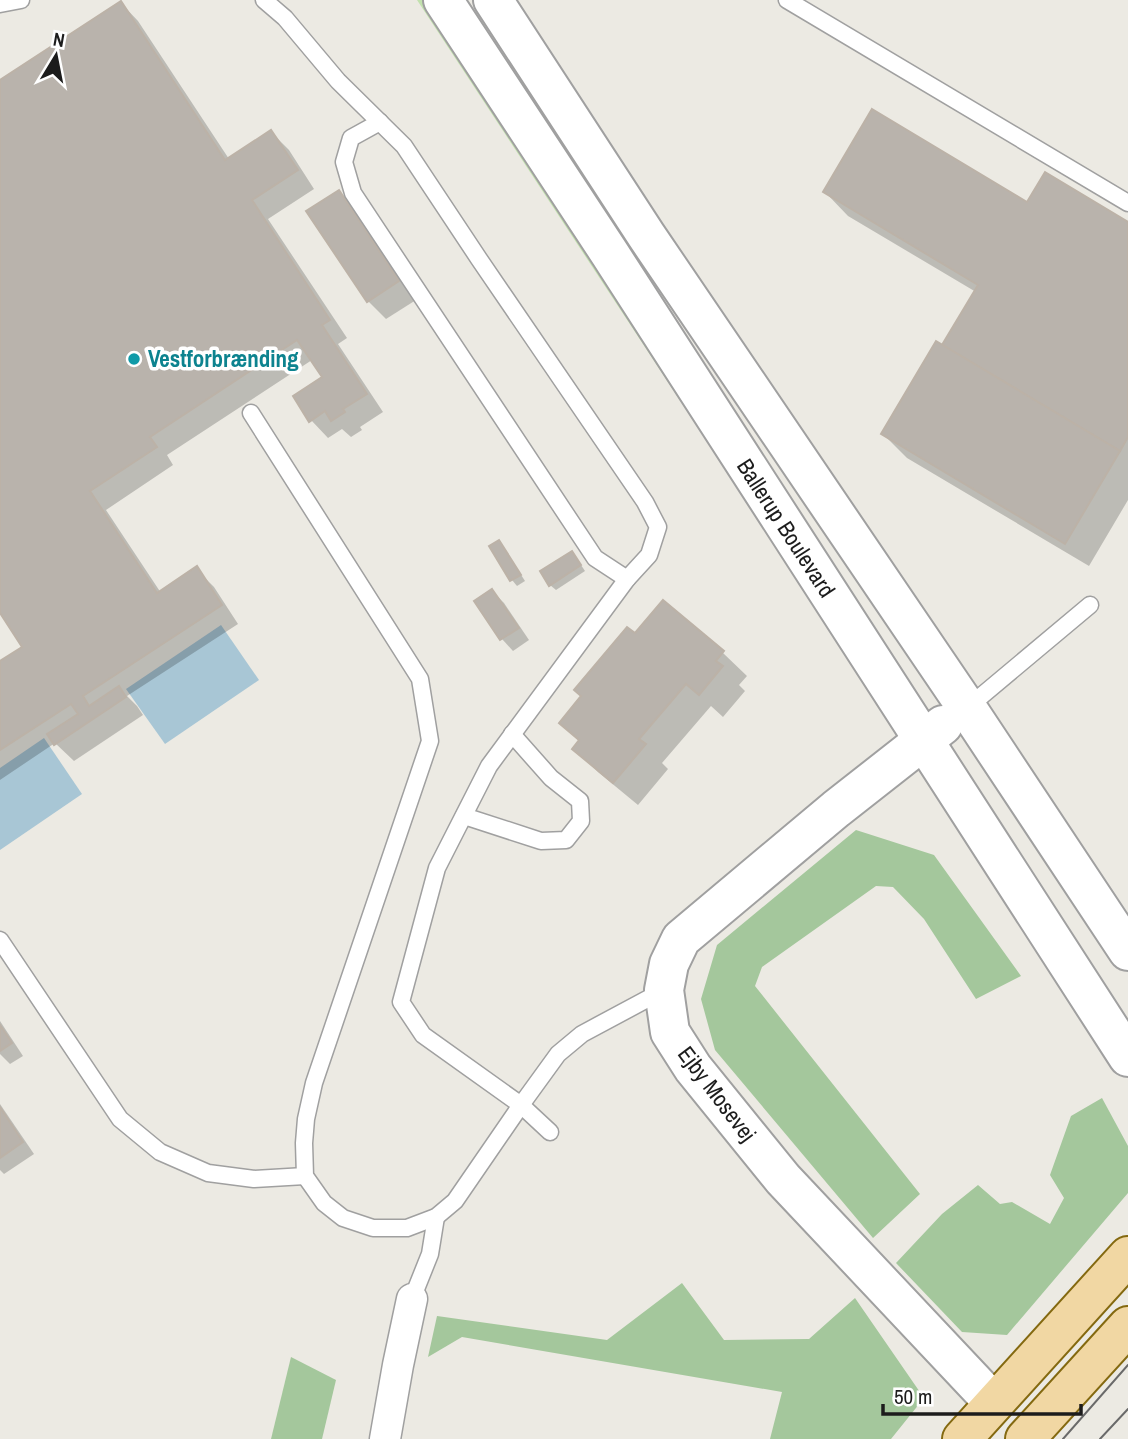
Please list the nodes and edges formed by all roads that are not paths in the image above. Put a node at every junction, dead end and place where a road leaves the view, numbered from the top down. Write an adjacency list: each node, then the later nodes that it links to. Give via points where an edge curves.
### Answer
1 (21, 0): 6 (lane)
2 (264, 0): 7 (lane)
3 (443, 0): 14 (street, Ballerup Boulevard)
4 (494, 0): 12 (street, Ballerup Boulevard, via 646,235)
5 (787, 0): 8 (lane)
6 (0, 4)
7 (380, 122): 10 (lane, via 404,146 645,502 657,527 649,555); 10 (lane, via 351,138 344,162 353,193 595,558)
8 (1128, 204)
9 (251, 413): 22 (lane, via 421,679 430,741 314,1083 306,1119)
10 (627, 579): 13 (lane)
11 (1090, 605): 12 (lane)
12 (967, 708): 14 (street, Ejby Mosevej); 17 (street, Ballerup Boulevard)
13 (512, 734): 15 (lane, via 489,766); 15 (lane, via 551,778 580,802 581,821 566,839 541,841)
14 (923, 740): 18 (street, Ejby Mosevej, via 681,939); 19 (street, Ballerup Boulevard)
15 (464, 816): 20 (lane, via 437,868 401,1002 423,1035)
16 (0, 940): 22 (lane, via 120,1119 160,1152 208,1173 254,1179)
17 (1128, 951)
18 (664, 990): 20 (lane, via 582,1034 558,1054); 27 (street, Ejby Mosevej, via 670,1032 693,1068 783,1179)
19 (1128, 1058)
20 (520, 1105): 21 (lane); 23 (lane, via 455,1202)
21 (550, 1132)
22 (305, 1176): 23 (lane, via 324,1203 343,1218 373,1228 407,1228)
23 (436, 1217): 25 (lane, via 430,1254)
24 (1128, 1256): 27 (main road)
25 (412, 1299): 28 (street)
26 (1128, 1326): 30 (main road)
27 (994, 1403): 29 (main road)
28 (385, 1439)
29 (962, 1439)
30 (1025, 1439)

